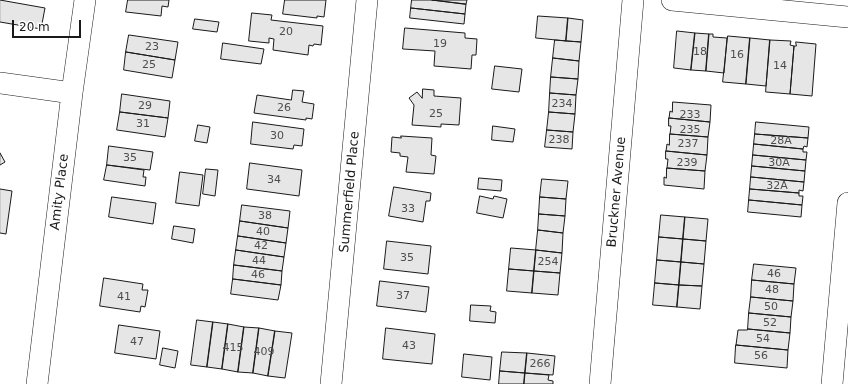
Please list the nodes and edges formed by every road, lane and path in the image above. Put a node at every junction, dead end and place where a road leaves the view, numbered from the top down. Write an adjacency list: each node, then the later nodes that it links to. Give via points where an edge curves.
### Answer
1 (85, 0): 7 (street, Amity Place)
2 (367, 0): 10 (street, Summerfield Place)
3 (633, 0): 11 (street, Bruckner Avenue)
4 (672, 0): 5 (street)
5 (848, 17)
6 (0, 83): 7 (street)
7 (72, 93): 9 (street, Amity Place)
8 (848, 203): 12 (street)
9 (40, 383)
10 (332, 384)
11 (600, 384)
12 (832, 384)

